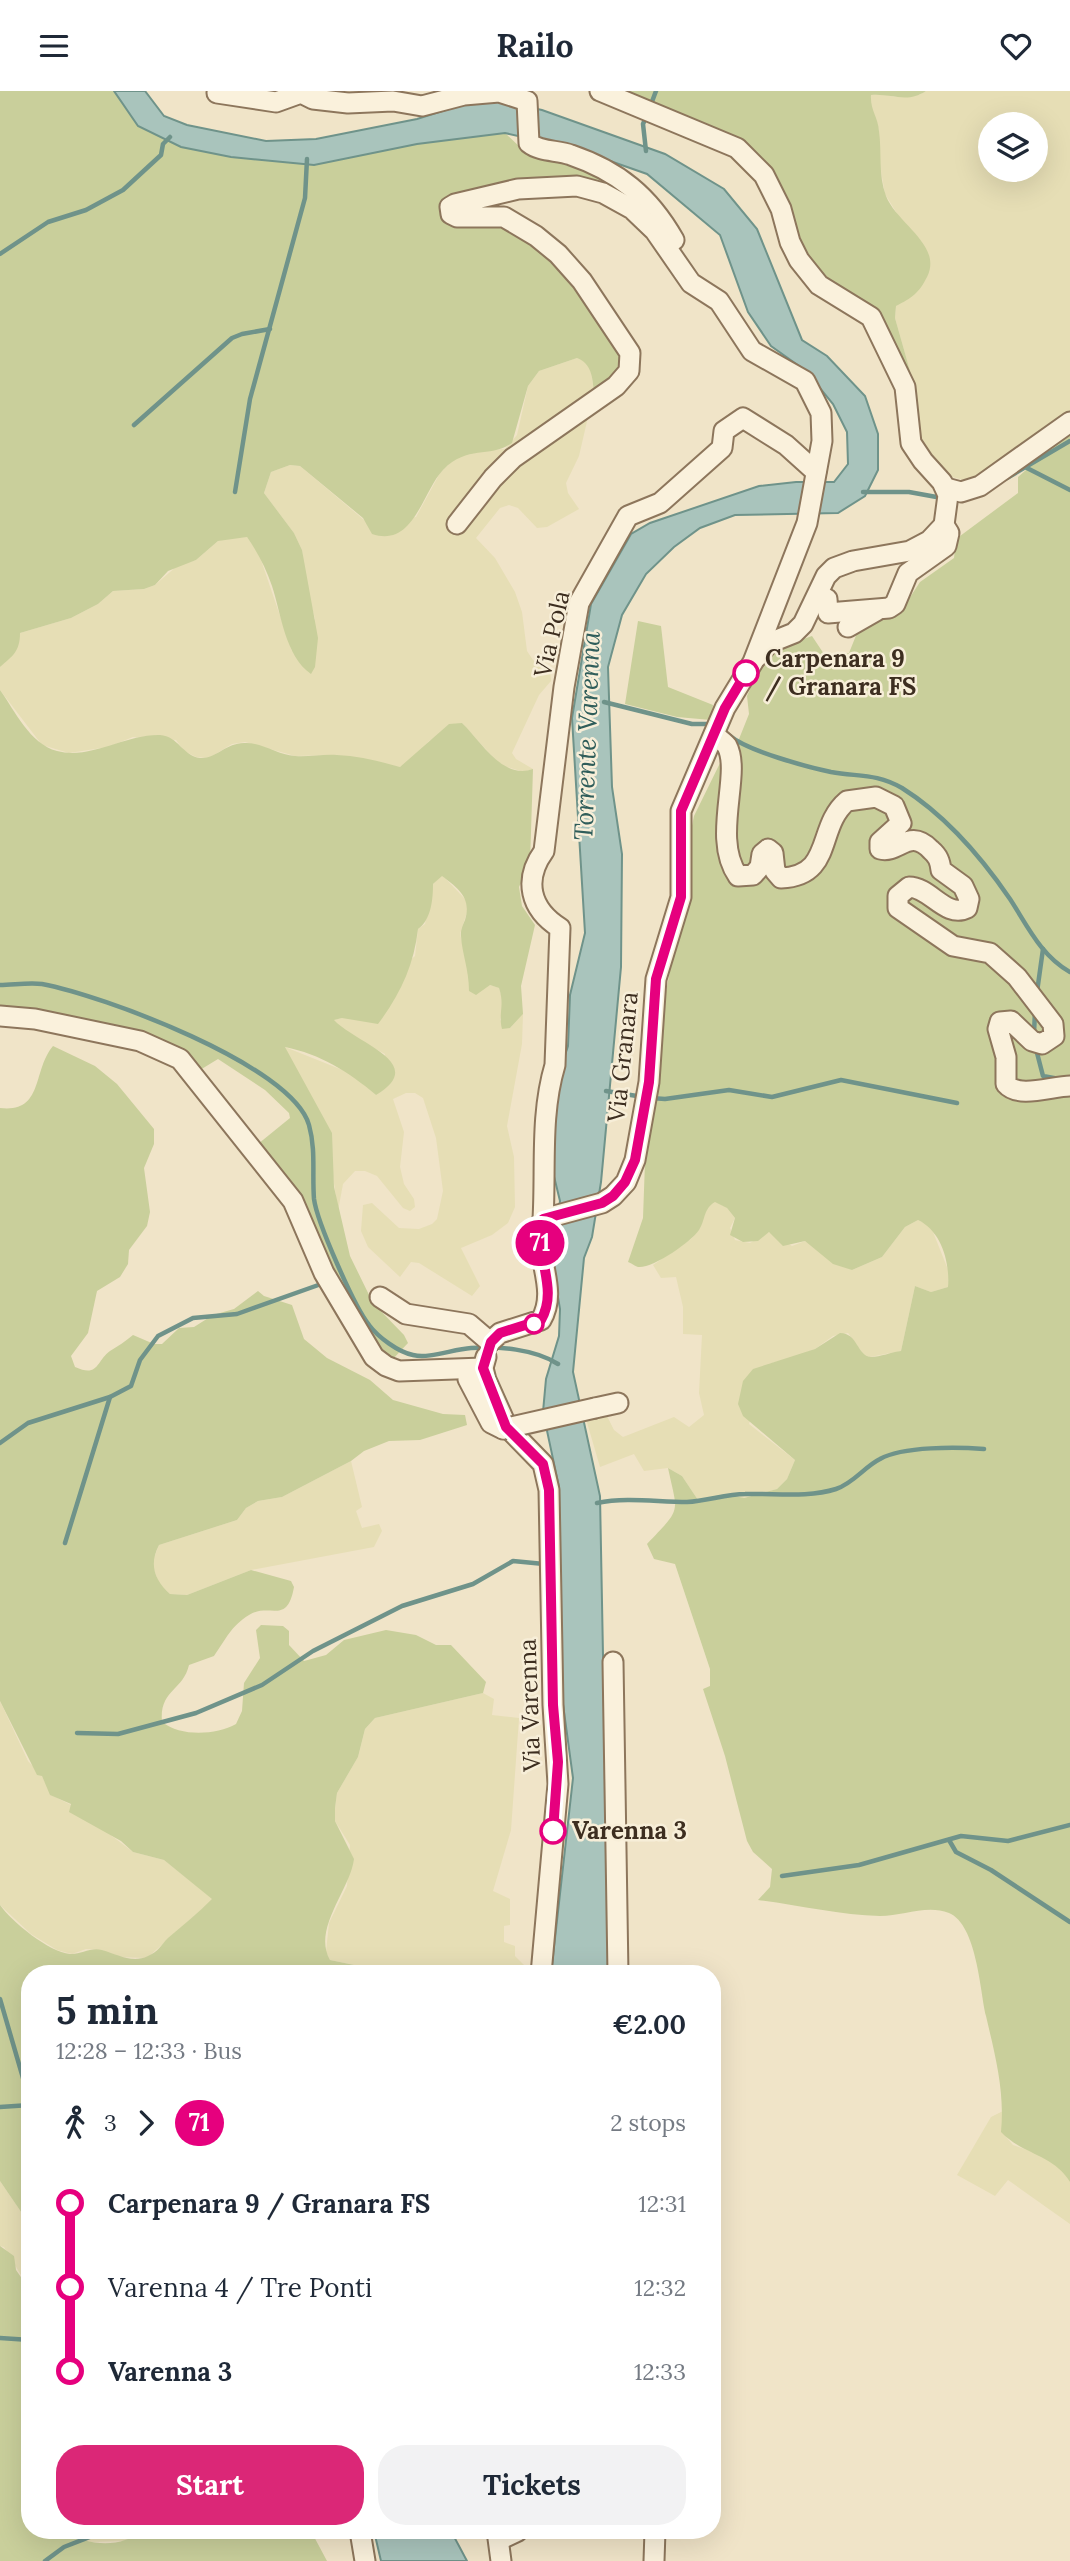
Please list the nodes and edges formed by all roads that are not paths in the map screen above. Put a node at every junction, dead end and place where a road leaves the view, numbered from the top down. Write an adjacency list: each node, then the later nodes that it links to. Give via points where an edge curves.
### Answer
1 (600, 91): 6 (street, via 737,148 764,175 799,260 819,285 871,317 905,387 911,443)
2 (216, 93): 3 (street, via 276,103 301,93 348,103 393,101 422,106 499,92 527,101 529,143 569,154 637,189)
3 (711, 296): 5 (street, Via Granara, via 752,351 805,381 821,413); 7 (street, via 691,283 655,231 632,209 603,193 577,186 518,190 450,207 457,217 504,217 536,236 582,281 631,353 629,371 616,386 513,458)
4 (1070, 422): 6 (street)
5 (816, 472): 11 (street, Via Granara, via 807,523); 14 (street, Via Pola, via 786,445 743,418 724,431 722,448 660,503 628,516 579,603 544,851)
6 (947, 504): 9 (street, via 946,546 908,573 895,604); 11 (street, via 921,547 834,568 803,624 769,643)
7 (457, 524)
8 (827, 599): 9 (street, via 828,613)
9 (880, 608): 10 (street)
10 (848, 627)
11 (753, 662): 13 (street, Via Granara)
12 (546, 731): 14 (street, Via Pola, via 535,818)
13 (714, 736): 16 (street, via 726,744 730,760 726,828 731,867 738,876 753,875 768,849 781,878 814,866 831,820 847,801 876,797 894,806 901,823 880,842 880,849 908,841 923,843 940,860 941,870 963,886 969,898 967,908 959,911 909,887 898,896 898,908 953,946 990,953 1017,978 1053,1024 1054,1036 1037,1044 1011,1021 1000,1022 1006,1084 1024,1091); 17 (street, Via Granara, via 681,811 681,897 656,979 649,1082 635,1160 625,1182 602,1203)
14 (535, 863): 17 (street, Via Pola, via 530,880 533,900 545,919 560,928 555,1065 546,1119)
15 (0, 1016): 20 (street, via 140,1041 180,1059 293,1201 324,1273 374,1357 399,1371)
16 (1070, 1086)
17 (547, 1217): 19 (street, via 539,1231 548,1309 541,1320 500,1333)
18 (380, 1297): 19 (street, via 406,1314 469,1324)
19 (491, 1342): 20 (street)
20 (483, 1365): 22 (street)
21 (618, 1403): 22 (street, bridge, via 503,1429 491,1423 468,1379 472,1378 489,1408)
22 (498, 1408): 24 (street, Via Varenna, via 506,1427 543,1464 550,1510 558,1784)
23 (613, 1662): 25 (street)
24 (542, 1965)
25 (618, 1965)
26 (361, 2539): 29 (street)
27 (498, 2539): 30 (street)
28 (655, 2539): 31 (street)
29 (365, 2561)
30 (501, 2561)
31 (654, 2561)

